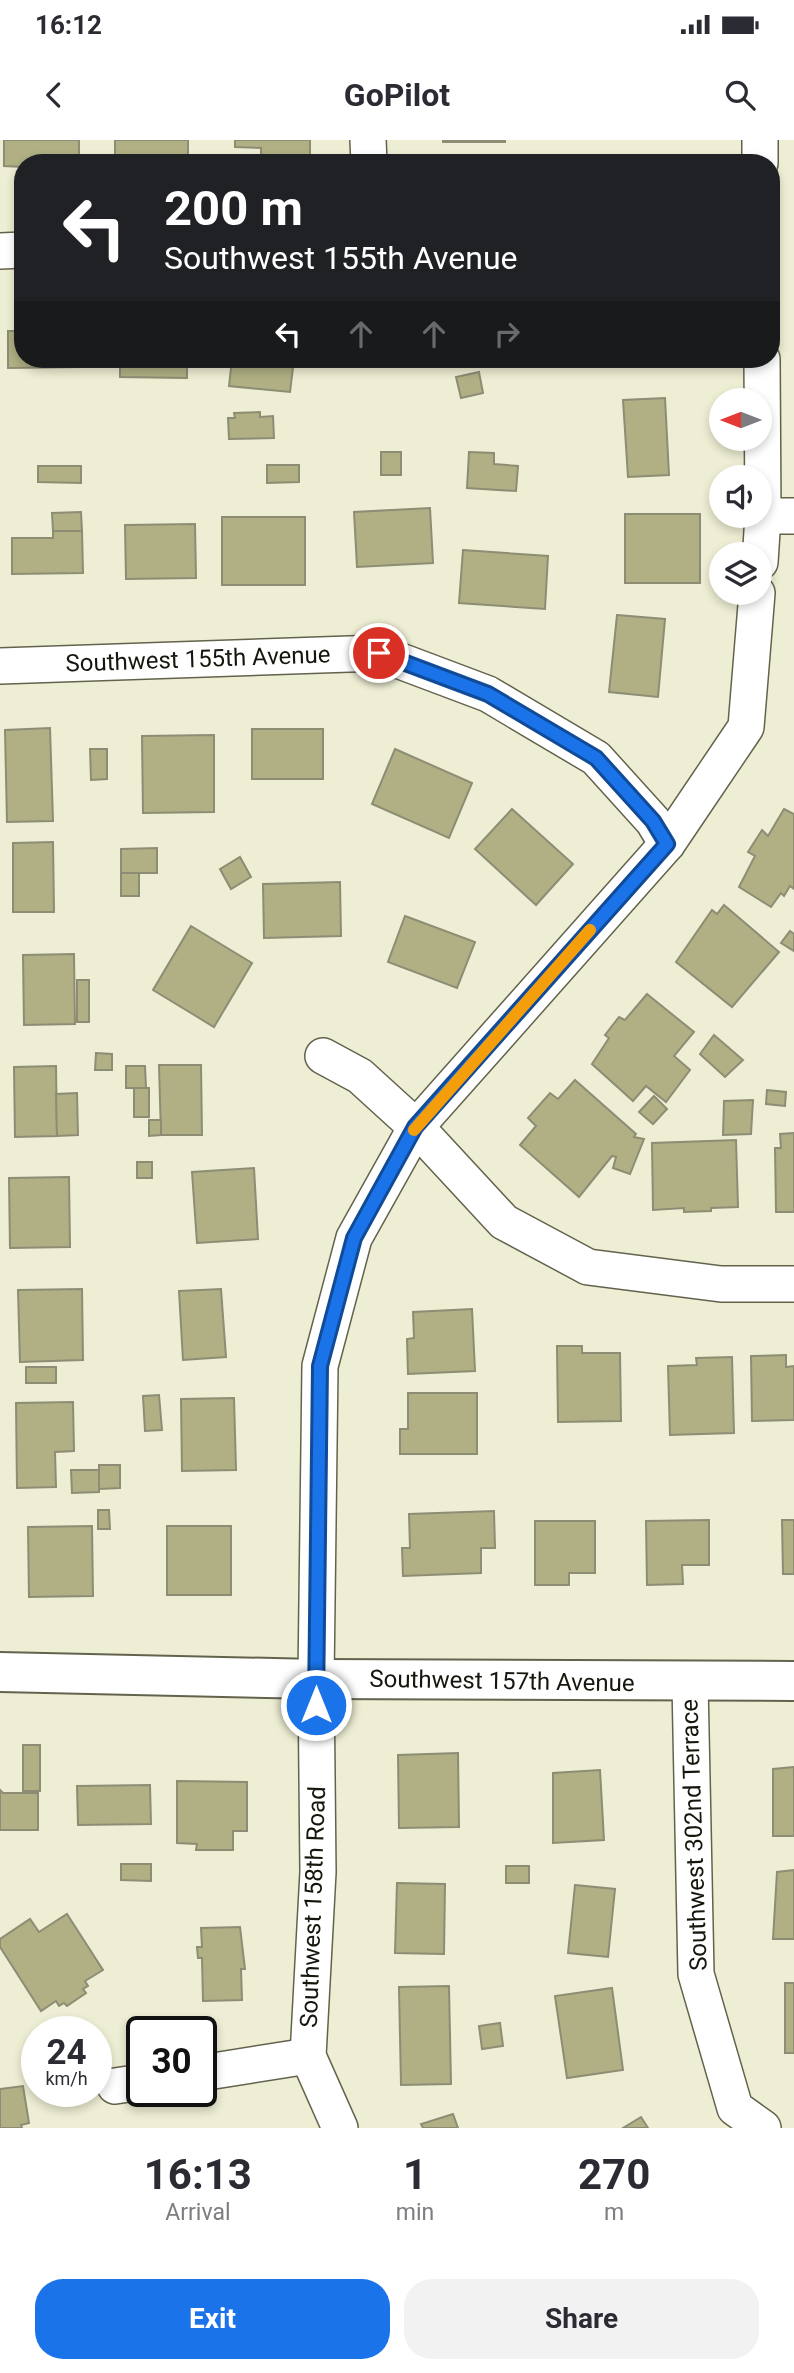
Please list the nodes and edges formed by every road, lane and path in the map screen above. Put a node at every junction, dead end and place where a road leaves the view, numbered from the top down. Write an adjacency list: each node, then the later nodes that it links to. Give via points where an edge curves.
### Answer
1 (763, 368): 2 (street)
2 (779, 516): 3 (street)
3 (768, 542)
4 (756, 605): 6 (street, Southwest 158th Road, via 746,727)
5 (0, 666): 6 (street, Southwest 155th Avenue, via 379,653 488,694 596,758 653,821)
6 (667, 844): 8 (street, Southwest 158th Road)
7 (323, 1056): 8 (street, via 360,1076)
8 (415, 1127): 9 (street, via 505,1222 587,1267 721,1284); 11 (street, Southwest 158th Road, via 354,1238 320,1366)
9 (794, 1284)
10 (0, 1672): 11 (street, Southwest 157th Avenue)
11 (316, 1679): 13 (street, Southwest 157th Avenue); 14 (street, Southwest 158th Road, via 318,1872)
12 (794, 1681): 13 (street, Southwest 157th Avenue)
13 (690, 1683): 17 (street, Southwest 302nd Terrace, via 696,1974 734,2108)
14 (307, 2056): 15 (street); 16 (street, Southwest 158th Road)
15 (217, 2070)
16 (340, 2128)
17 (763, 2128)

